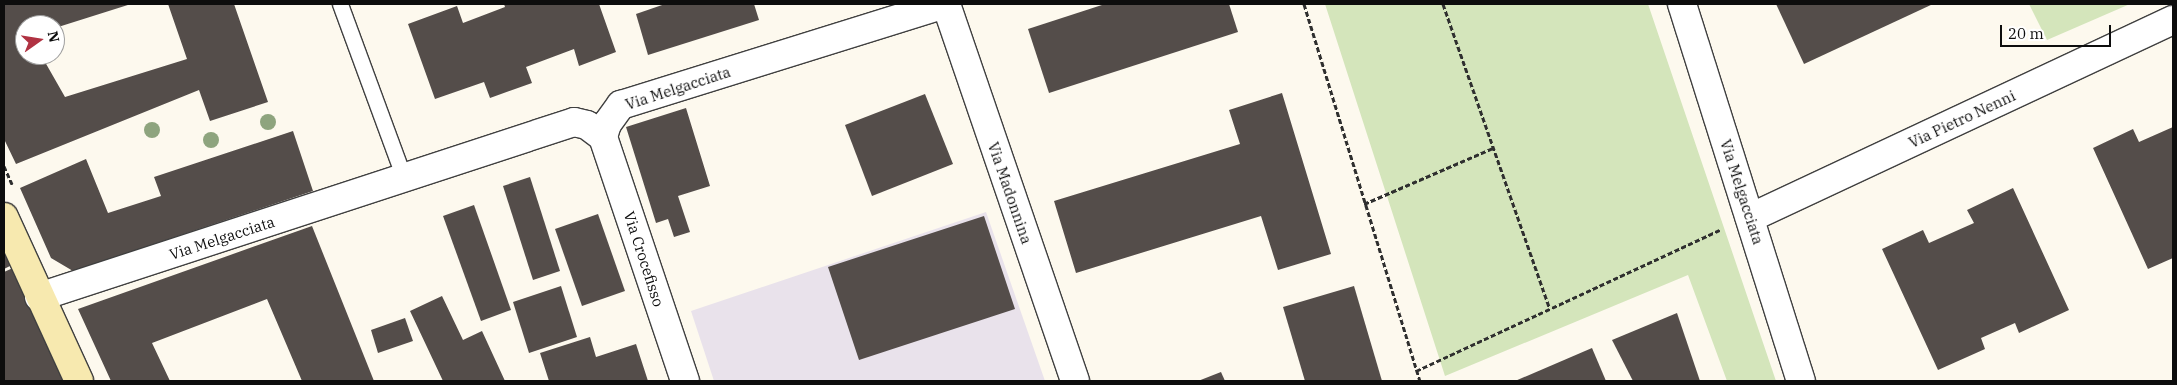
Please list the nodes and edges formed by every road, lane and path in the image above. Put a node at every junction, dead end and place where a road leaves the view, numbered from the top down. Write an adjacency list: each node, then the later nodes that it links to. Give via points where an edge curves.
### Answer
1 (340, 4): 9 (lane)
2 (946, 4): 7 (street, Via Melgacciata, via 622,105 607,124); 19 (street, Via Madonnina)
3 (1304, 4): 10 (path)
4 (1443, 4): 8 (path)
5 (1682, 4): 12 (street, Via Melgacciata)
6 (2173, 20): 12 (street, Via Pietro Nenni)
7 (603, 137): 9 (street, Via Melgacciata, via 587,124 574,122); 18 (street, Via Crocefisso)
8 (1493, 148): 10 (path); 15 (path)
9 (404, 178): 14 (street, Via Melgacciata)
10 (1364, 204): 16 (path)
11 (4, 217): 14 (street)
12 (1750, 218): 21 (street, Via Melgacciata)
13 (1717, 222): 15 (path, via 1720,230)
14 (39, 297): 17 (street)
15 (1550, 309): 16 (path)
16 (1416, 370): 20 (path)
17 (79, 381)
18 (685, 381)
19 (1075, 381)
20 (1420, 381)
21 (1801, 381)

